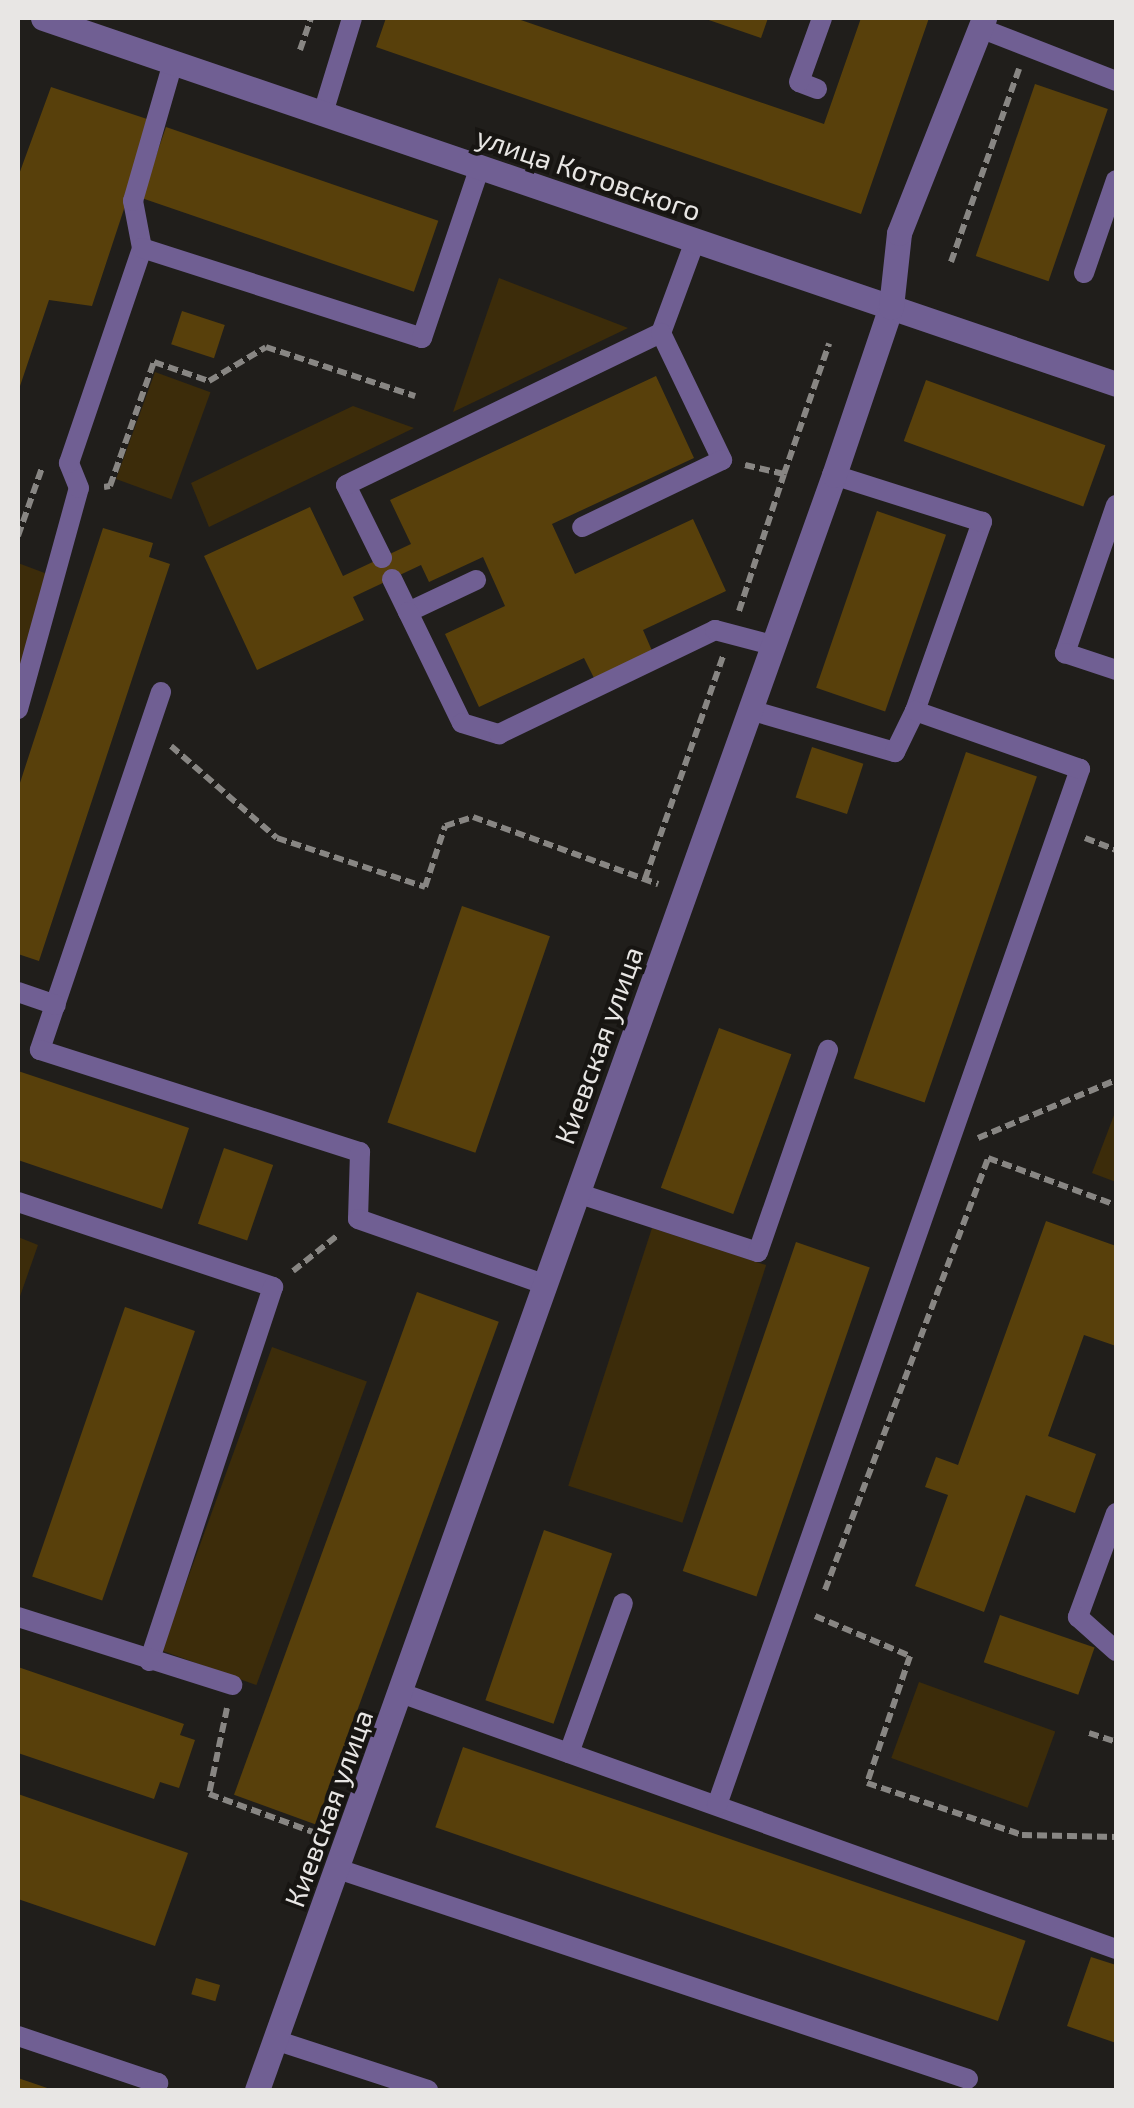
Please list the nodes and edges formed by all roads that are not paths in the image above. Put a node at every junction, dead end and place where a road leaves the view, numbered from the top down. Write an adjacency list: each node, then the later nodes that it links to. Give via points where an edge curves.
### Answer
1 (43, 18): 5 (street, улица Котовского)
2 (352, 18): 8 (lane)
3 (822, 18): 7 (lane, via 800,82)
4 (982, 23): 6 (lane); 14 (street, Киевская улица, via 899,233)
5 (173, 62): 8 (street, улица Котовского); 12 (lane, via 133,201)
6 (1116, 81)
7 (817, 88)
8 (323, 114): 9 (street, улица Котовского)
9 (480, 167): 11 (street, улица Котовского); 12 (lane, via 422,338)
10 (1116, 180): 13 (lane)
11 (695, 241): 14 (street, улица Котовского); 15 (lane)
12 (142, 248): 27 (lane, via 69,464 79,488)
13 (1084, 274)
14 (891, 308): 16 (street, улица Котовского); 17 (street, Киевская улица)
15 (661, 333): 19 (lane, via 722,460); 20 (lane, via 346,485)
16 (1116, 384)
17 (834, 475): 24 (street, Киевская улица); 29 (lane, via 982,522)
18 (1116, 505): 25 (lane, via 1065,652)
19 (582, 527)
20 (382, 558)
21 (392, 579): 23 (lane)
22 (476, 580): 23 (lane)
23 (408, 612): 24 (lane, via 462,724 499,734 715,630)
24 (772, 645): 28 (street, Киевская улица)
25 (1116, 670)
26 (162, 692): 31 (lane)
27 (18, 709)
28 (750, 710): 29 (lane, via 894,752); 33 (street, Киевская улица)
29 (915, 711): 44 (lane, via 1080,769)
30 (18, 992): 31 (lane)
31 (56, 1005): 35 (lane, via 40,1050 360,1152 358,1218)
32 (828, 1050): 33 (lane, via 758,1252)
33 (577, 1193): 35 (street, Киевская улица)
34 (18, 1202): 40 (lane, via 273,1287)
35 (546, 1285): 42 (street, Киевская улица)
36 (1116, 1512): 39 (lane, via 1078,1617)
37 (623, 1603): 43 (lane)
38 (18, 1617): 40 (lane)
39 (1116, 1651)
40 (149, 1661): 41 (lane)
41 (232, 1686)
42 (402, 1694): 43 (lane); 45 (street, Киевская улица)
43 (569, 1753): 44 (lane)
44 (716, 1805): 46 (lane)
45 (338, 1870): 48 (street, Киевская улица); 49 (lane)
46 (1116, 1949)
47 (18, 2036): 50 (lane, via 158,2083)
48 (275, 2040): 51 (street, Киевская улица); 52 (lane)
49 (968, 2079)
50 (155, 2090)
51 (257, 2090)
52 (428, 2090)

